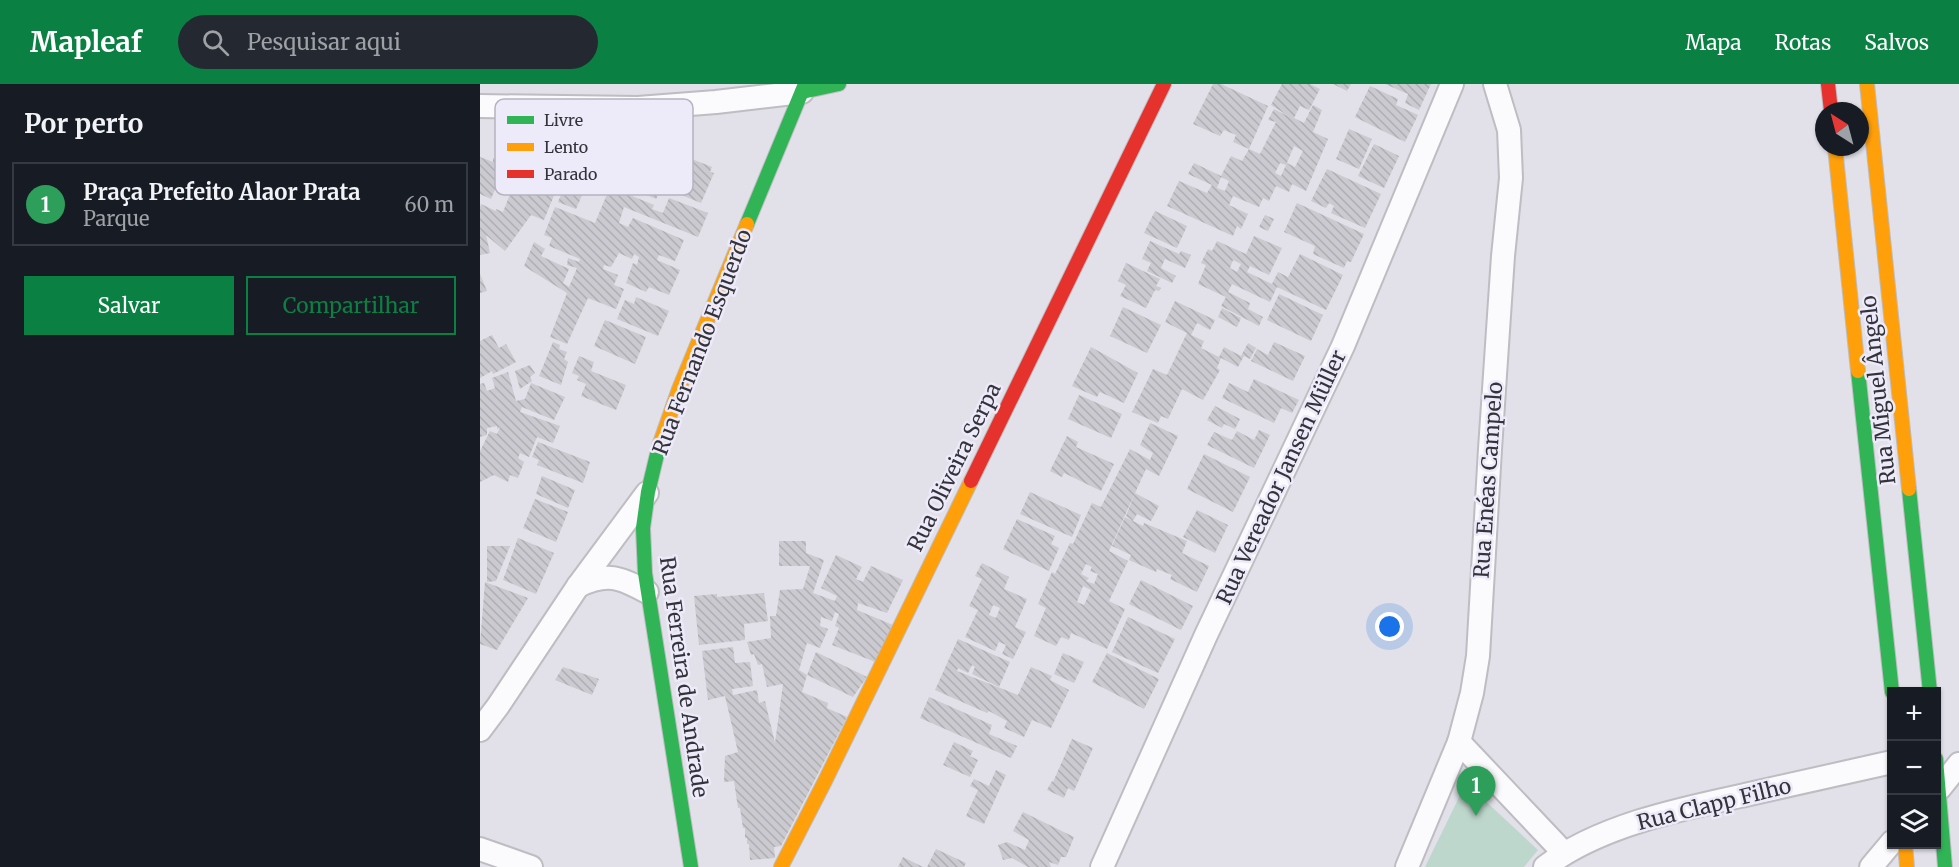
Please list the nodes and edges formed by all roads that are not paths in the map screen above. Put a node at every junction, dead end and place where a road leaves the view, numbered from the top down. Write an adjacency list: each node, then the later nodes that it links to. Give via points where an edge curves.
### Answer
1 (839, 84): 7 (street)
2 (1164, 84): 30 (street, Rua Oliveira Serpa)
3 (1452, 84): 31 (street, Rua Vereador Jansen Müller, via 1343,346 1206,635)
4 (1495, 84): 19 (street, Rua Enéas Campelo, via 1509,130 1511,178 1478,656)
5 (1828, 84): 8 (street)
6 (1867, 84): 17 (street, Rua Miguel Ângelo)
7 (803, 88): 9 (street); 13 (street, Rua Fernando Esquerdo, via 679,389)
8 (1830, 102)
9 (693, 104)
10 (480, 105): 11 (street)
11 (495, 105)
12 (1836, 156): 16 (street, Rua Miguel Ângelo)
13 (648, 492): 14 (street, Rua Fernando Esquerdo); 15 (street, Rua Ferreira de Andrade, via 643,528)
14 (578, 586): 15 (street, via 608,577 626,580); 18 (street, Rua Fernando Esquerdo)
15 (647, 592): 29 (street, Rua Ferreira de Andrade)
16 (1891, 687)
17 (1929, 687)
18 (480, 730)
19 (1459, 742): 27 (street); 32 (street, Rua Enéas Campelo)
20 (1887, 763): 27 (street, Rua Clapp Filho, via 1680,809 1599,836)
21 (1959, 764): 22 (street)
22 (1941, 787)
23 (1940, 795): 36 (street)
24 (1887, 848): 34 (street)
25 (480, 849): 28 (street)
26 (1905, 849): 35 (street)
27 (1564, 853): 33 (street, Rua Clapp Filho)
28 (531, 867)
29 (691, 867)
30 (781, 867)
31 (1102, 867)
32 (1407, 867)
33 (1545, 867)
34 (1871, 867)
35 (1906, 867)
36 (1945, 867)

